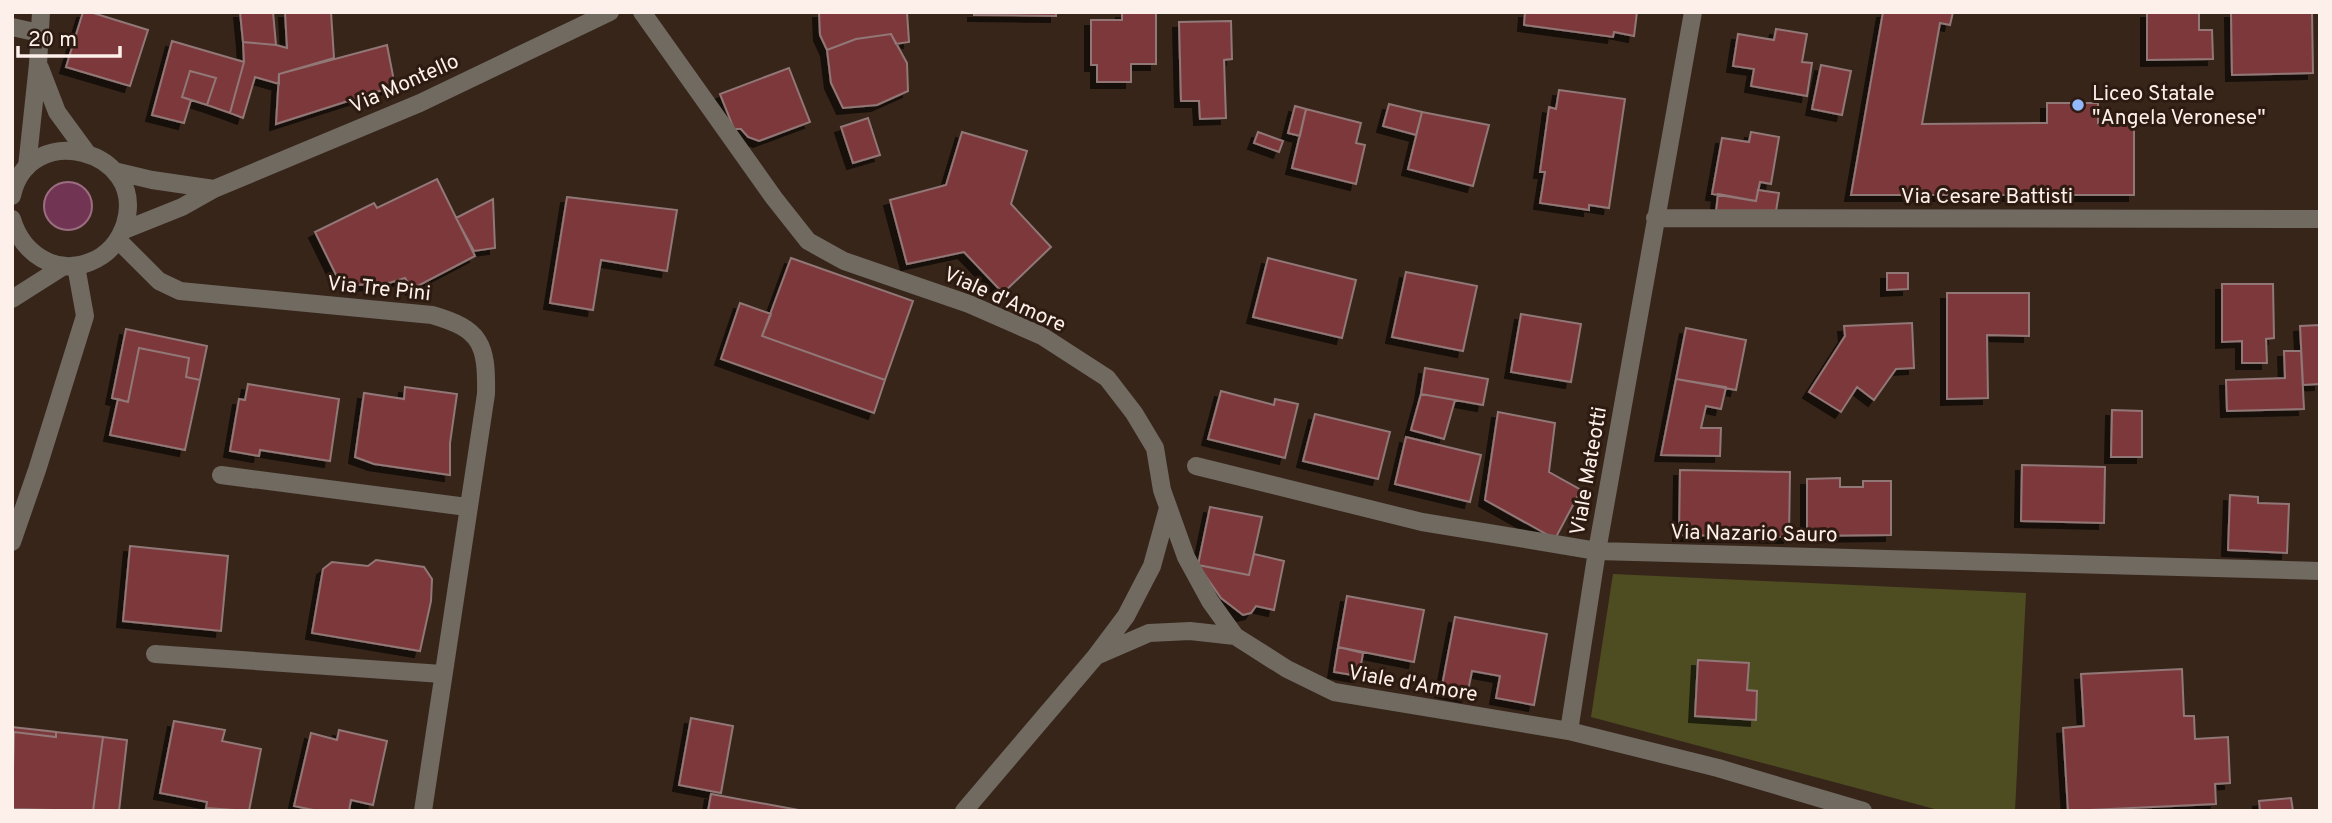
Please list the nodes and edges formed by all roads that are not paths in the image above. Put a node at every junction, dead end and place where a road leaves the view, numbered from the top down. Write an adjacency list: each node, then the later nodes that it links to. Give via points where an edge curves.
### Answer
1 (41, 12): 6 (street)
2 (610, 12): 11 (street, Via Montello, via 420,103)
3 (642, 12): 22 (street, Viale d'Amore, via 808,241 844,261 969,304 1042,336 1107,378 1155,448)
4 (1693, 12): 13 (street, Viale Mateotti)
5 (12, 27): 6 (street)
6 (39, 33): 7 (street)
7 (38, 64): 8 (street, via 57,112); 9 (street)
8 (87, 153): 9 (street, via 55,151); 10 (street)
9 (27, 167): 12 (street)
10 (114, 171): 11 (street); 16 (street, via 128,206)
11 (214, 189): 16 (street, Via Montello)
12 (12, 196)
13 (1655, 218): 15 (street, Via Cesare Battisti); 24 (street, Viale Mateotti)
14 (12, 219): 17 (street, via 31,252 52,264)
15 (2320, 219)
16 (120, 236): 17 (street, Via Montello, via 99,257); 21 (street, Via Tre Pini, via 159,281 180,291 432,315 473,331 484,354 486,394)
17 (70, 266): 18 (street); 23 (street, via 85,316)
18 (12, 299)
19 (1196, 466): 24 (street, Via Nazario Sauro, via 1422,522)
20 (221, 475): 21 (street)
21 (467, 507): 29 (street, Via Tre Pini)
22 (1168, 508): 26 (street, Viale d'Amore, via 1186,557); 28 (street, via 1152,566 1126,616)
23 (12, 542)
24 (1597, 551): 25 (street, Via Nazario Sauro); 30 (street, Viale Mateotti)
25 (2320, 571)
26 (1236, 636): 28 (street, via 1149,633); 30 (street, Viale d'Amore, via 1287,670 1334,692)
27 (155, 654): 29 (street)
28 (1096, 656): 32 (street)
29 (442, 674): 31 (street, Via Tre Pini)
30 (1569, 732): 33 (street, Viale d'Amore, via 1718,768)
31 (423, 811)
32 (964, 811)
33 (1863, 811)

